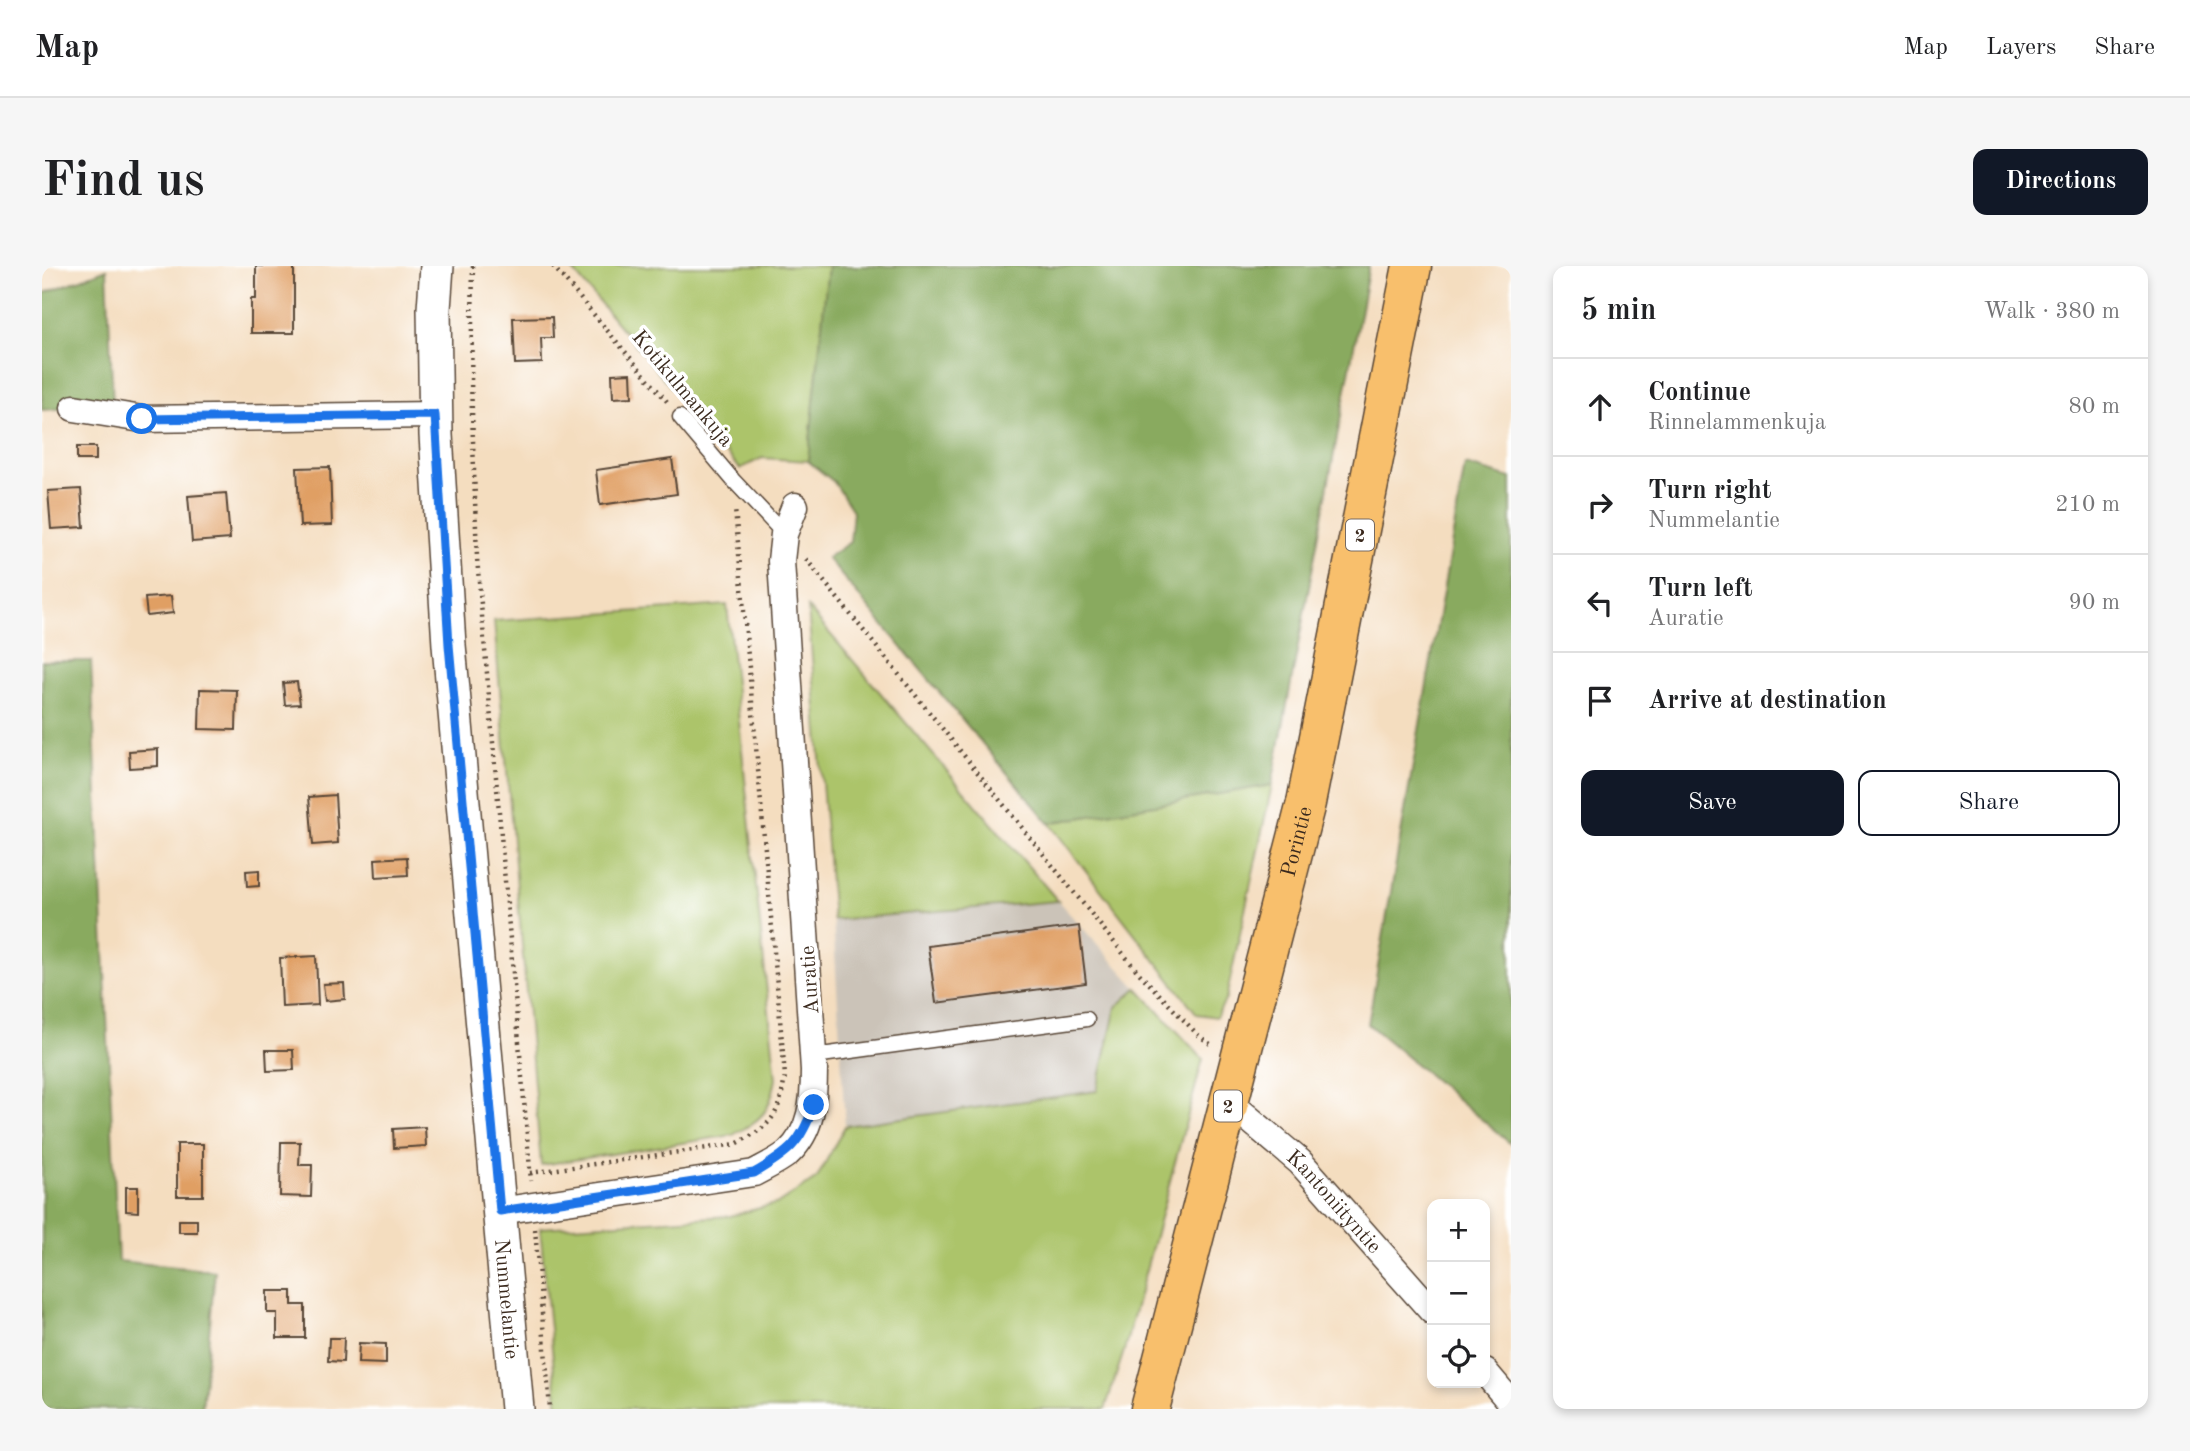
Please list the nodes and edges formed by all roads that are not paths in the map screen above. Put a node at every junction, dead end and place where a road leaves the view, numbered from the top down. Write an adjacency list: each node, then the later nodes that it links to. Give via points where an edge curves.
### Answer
1 (437, 266): 4 (street, Nummelantie)
2 (1412, 266): 10 (highway, Porintie / 2, via 1306,803)
3 (74, 408): 4 (street, via 142,419)
4 (435, 415): 11 (street, Nummelantie, via 449,645)
5 (680, 417): 7 (lane, Kotikulmankuja)
6 (795, 506): 7 (street, Auratie)
7 (784, 534): 9 (street, Auratie, via 781,561)
8 (1087, 1019): 9 (lane)
9 (814, 1056): 11 (street, Auratie, via 814,1105 807,1126 788,1152 754,1173)
10 (1229, 1102): 12 (street, Kantoniityntie, via 1300,1162); 16 (highway, Porintie / 2)
11 (500, 1211): 15 (street, Nummelantie)
12 (1427, 1305)
13 (1490, 1378): 14 (street)
14 (1511, 1403)
15 (517, 1409)
16 (1150, 1409)

